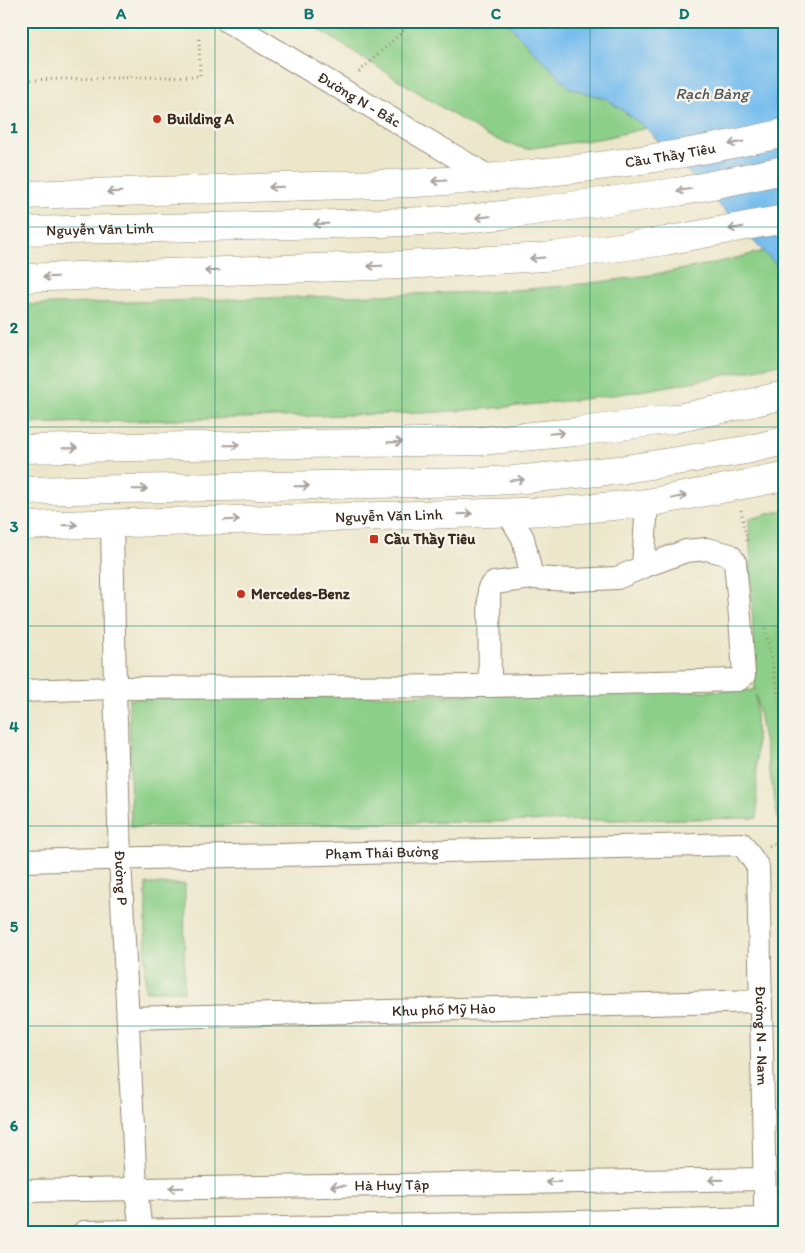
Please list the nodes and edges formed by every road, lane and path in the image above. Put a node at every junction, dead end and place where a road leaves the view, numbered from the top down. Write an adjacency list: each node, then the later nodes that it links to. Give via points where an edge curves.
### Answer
1 (227, 21): 8 (street, Đường N - Bắc)
2 (414, 21): 4 (path)
3 (199, 35): 5 (path, via 200,76)
4 (359, 72)
5 (21, 80)
6 (784, 133): 8 (main road, Cầu Thầy Tiêu, one-way to 8, via 672,155)
7 (784, 170): 11 (main road, Nguyễn Văn Linh, one-way to 11, via 683,191 466,219)
8 (491, 178): 9 (main road, one-way to 9)
9 (21, 195)
10 (784, 219): 12 (main road, one-way to 12, via 664,241 516,260)
11 (21, 231)
12 (21, 278)
13 (784, 395): 15 (main road, one-way to 13, via 480,441 673,419)
14 (784, 441): 17 (main road, Nguyễn Văn Linh, one-way to 14, via 513,480 619,470)
15 (21, 449)
16 (784, 476): 19 (main road, Nguyễn Văn Linh, one-way to 16)
17 (112, 489): 18 (main road, Nguyễn Văn Linh); 21 (main road)
18 (21, 491)
19 (647, 503): 20 (main road, Nguyễn Văn Linh); 23 (street)
20 (508, 513): 21 (main road, Nguyễn Văn Linh, one-way to 20); 24 (street, via 523,538)
21 (112, 524): 22 (main road, Nguyễn Văn Linh, one-way to 21); 26 (street, Đường P)
22 (21, 526)
23 (643, 567): 24 (street, via 617,578); 25 (street, via 686,551 707,549 730,555 736,562 744,675 738,680)
24 (532, 578): 25 (street, via 494,583 489,588)
25 (490, 686): 26 (street)
26 (115, 688): 27 (street); 29 (street, Đường P)
27 (21, 691)
28 (742, 844): 29 (street, Phạm Thái Bường); 31 (street, Đường N - Nam, via 758,867)
29 (120, 858): 30 (street, Phạm Thái Bường); 32 (street, Đường P)
30 (21, 861)
31 (760, 1001): 32 (street, Khu phố Mỹ Hào); 33 (street, Đường N - Nam)
32 (128, 1018): 34 (street, Đường P)
33 (764, 1179): 34 (street, Hà Huy Tập, one-way to 34); 36 (street, Đường N - Nam)
34 (136, 1189): 35 (street, Hà Huy Tập); 37 (street, Đường P)
35 (21, 1191)
36 (765, 1225): 37 (street)
37 (141, 1231): 38 (street)
38 (84, 1232)

